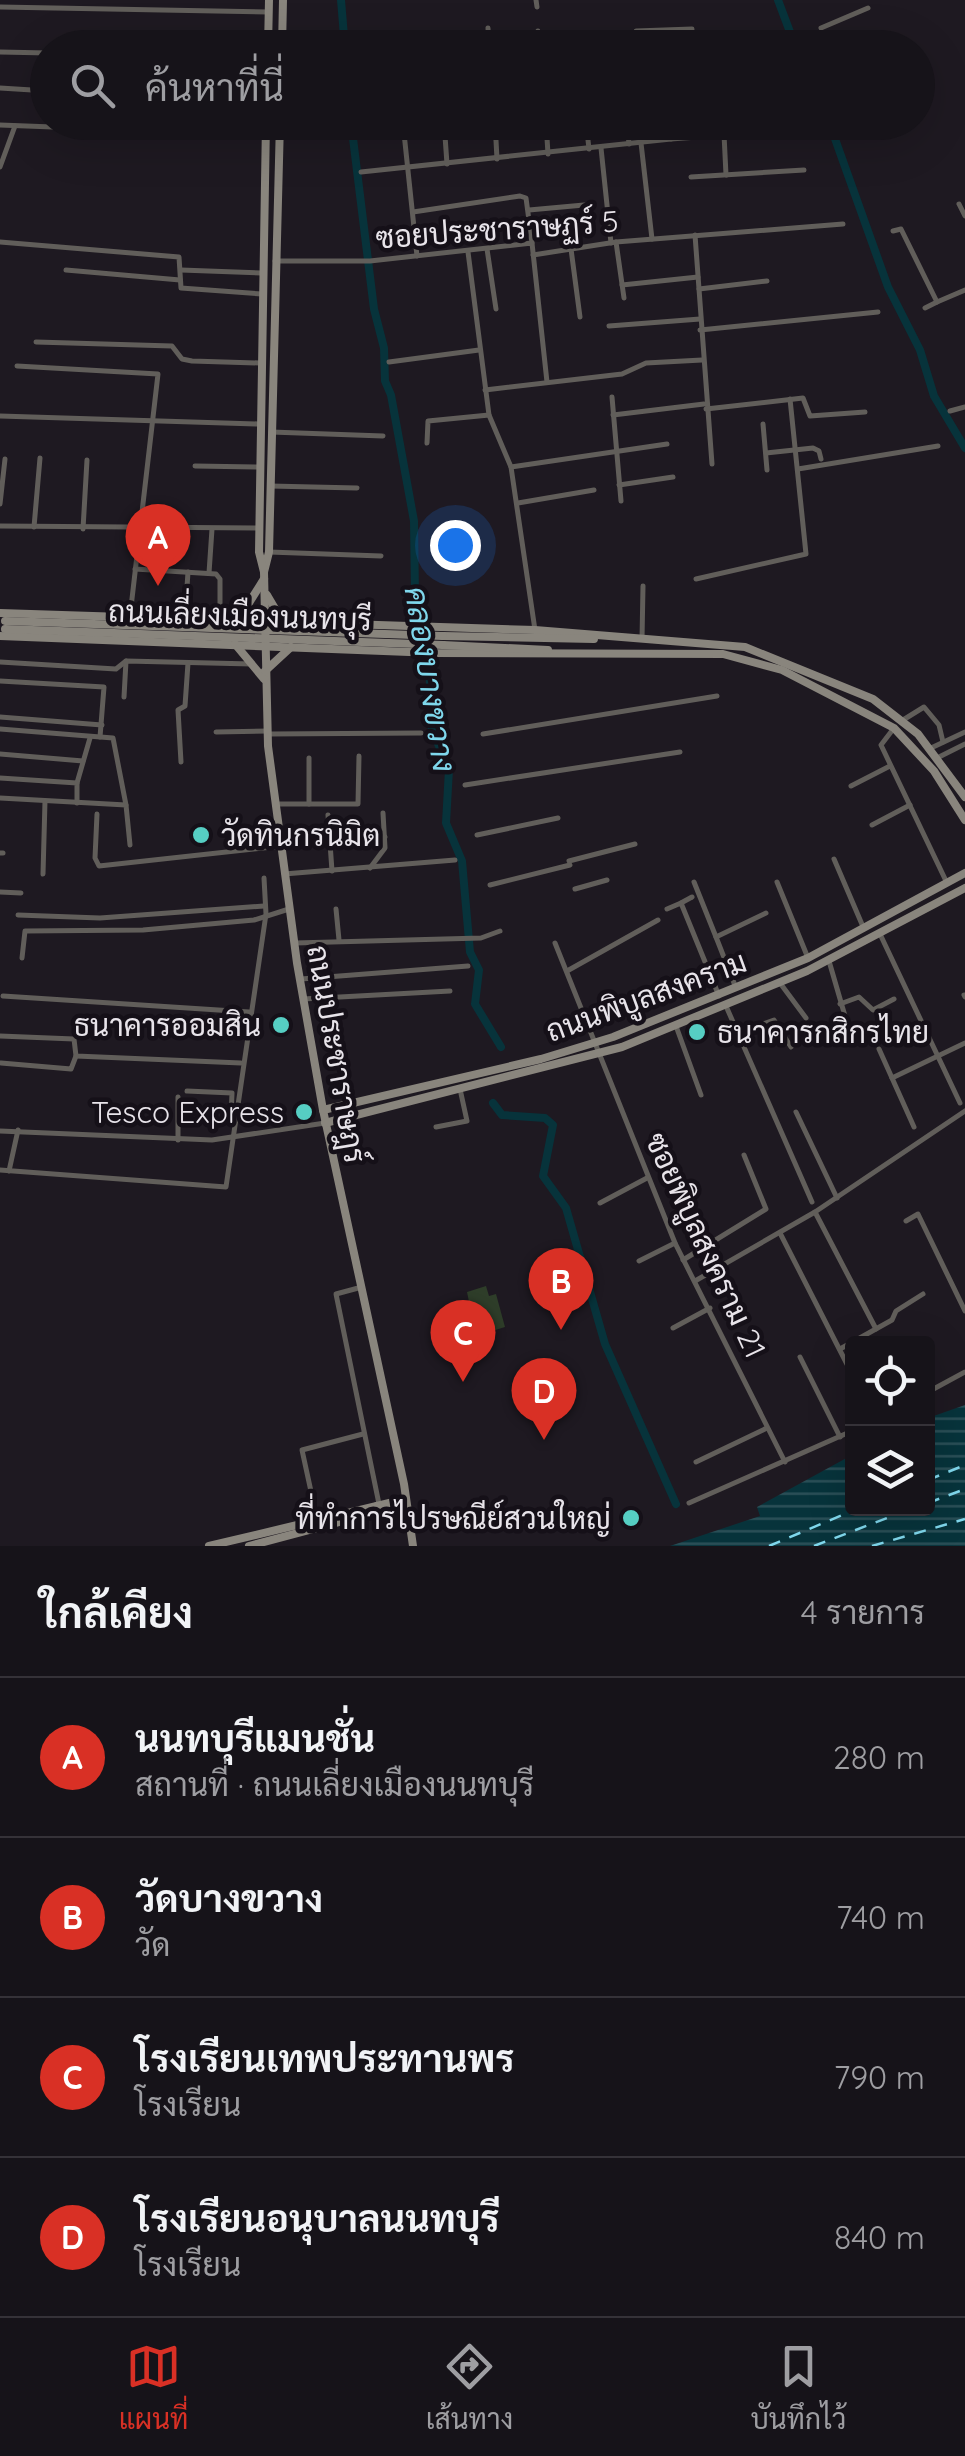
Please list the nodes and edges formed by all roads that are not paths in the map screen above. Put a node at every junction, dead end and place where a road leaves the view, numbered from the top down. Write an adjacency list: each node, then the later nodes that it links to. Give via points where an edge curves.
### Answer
1 (269, 0): 5 (main road)
2 (283, 0): 9 (main road)
3 (0, 7): 5 (street)
4 (868, 8): 6 (street)
5 (269, 12): 8 (main road)
6 (821, 28)
7 (692, 29): 10 (street)
8 (268, 30)
9 (282, 30)
10 (664, 30)
11 (0, 52): 12 (street)
12 (30, 53)
13 (0, 88): 14 (street)
14 (30, 90)
15 (0, 125): 16 (street)
16 (16, 126): 17 (street); 32 (street)
17 (30, 126)
18 (266, 140): 62 (main road, ถนนประชาราษฎร์)
19 (279, 140): 59 (main road, ถนนประชาราษฎร์)
20 (405, 140): 36 (street)
21 (445, 140): 35 (street)
22 (495, 140): 34 (street)
23 (547, 140): 33 (street)
24 (588, 140): 31 (street)
25 (628, 140): 29 (street)
26 (661, 140): 28 (street)
27 (724, 140): 40 (street)
28 (641, 144): 29 (street); 50 (street)
29 (629, 146): 30 (street)
30 (602, 148): 31 (street); 52 (street)
31 (589, 150): 33 (street)
32 (3, 151): 37 (street)
33 (548, 154): 34 (street)
34 (497, 159): 35 (street)
35 (447, 164): 36 (street)
36 (408, 167): 39 (street); 45 (street)
37 (0, 168)
38 (804, 170): 40 (street)
39 (361, 172)
40 (726, 174): 41 (street)
41 (691, 176)
42 (959, 204): 46 (street)
43 (584, 205): 44 (street)
44 (529, 210): 45 (street, via 520,196); 53 (street)
45 (413, 212): 58 (street)
46 (965, 216)
47 (844, 224): 49 (street, ซอยประชาราษฏร์ 5)
48 (893, 231): 71 (street, via 901,229)
49 (695, 235): 50 (street, ซอยประชาราษฏร์ 5); 63 (street)
50 (652, 239): 52 (street, ซอยประชาราษฏร์ 5)
51 (0, 242): 61 (street, via 180,257)
52 (614, 242): 55 (street, ซอยประชาราษฏร์ 5); 66 (street)
53 (532, 244): 54 (street, ซอยประชาราษฏร์ 5); 57 (street, ซอยประชาราษฏร์ 5)
54 (487, 249): 56 (street, ซอยประชาราษฏร์ 5); 73 (street)
55 (572, 249): 57 (street, ซอยประชาราษฏร์ 5); 75 (street)
56 (468, 251): 58 (street, ซอยประชาราษฏร์ 5); 80 (street)
57 (533, 255): 85 (street)
58 (416, 256): 59 (street, ซอยประชาราษฏร์ 5)
59 (274, 261): 99 (main road, ถนนประชาราษฎร์)
60 (66, 270): 64 (street)
61 (181, 270): 62 (street); 64 (street)
62 (262, 273): 69 (main road, ถนนประชาราษฎร์)
63 (698, 277): 66 (street); 67 (street)
64 (180, 280): 69 (street, via 182,288)
65 (768, 281): 67 (street)
66 (622, 285): 70 (street)
67 (699, 288): 76 (street)
68 (965, 290): 71 (street)
69 (262, 294): 83 (main road, ถนนประชาราษฎร์)
70 (624, 298)
71 (937, 302): 72 (street)
72 (925, 308)
73 (496, 309)
74 (878, 312): 78 (street)
75 (580, 317)
76 (700, 319): 77 (street); 78 (street)
77 (609, 326)
78 (700, 330): 81 (street)
79 (36, 342): 83 (street, via 172,346 192,362)
80 (479, 350): 82 (street); 86 (street)
81 (702, 360): 85 (street); 89 (street)
82 (389, 362)
83 (260, 363): 97 (main road, ถนนประชาราษฎร์)
84 (18, 366): 96 (street, via 154,372)
85 (548, 382): 86 (street)
86 (485, 390): 93 (street)
87 (612, 397): 94 (street)
88 (790, 399): 89 (street); 92 (street, via 806,398 810,416); 104 (street)
89 (706, 406): 94 (street); 111 (street)
90 (965, 407): 91 (street)
91 (950, 411)
92 (865, 412)
93 (488, 414): 101 (street, via 428,422); 114 (street)
94 (613, 415): 105 (street)
95 (0, 416): 96 (street)
96 (155, 423): 97 (street); 127 (street)
97 (258, 424): 113 (main road, ถนนประชาราษฎร์)
98 (763, 424): 106 (street)
99 (270, 432): 100 (street); 119 (main road, ถนนประชาราษฎร์)
100 (383, 436)
101 (428, 443)
102 (668, 444): 105 (street)
103 (938, 446): 116 (street)
104 (795, 450): 106 (street); 109 (street, via 817,449); 116 (street)
105 (616, 452): 114 (street); 118 (street)
106 (766, 453): 115 (street)
107 (40, 458): 126 (street)
108 (5, 459): 124 (street)
109 (821, 459)
110 (87, 460): 130 (street)
111 (712, 464)
112 (195, 466): 113 (street)
113 (259, 467): 129 (main road, ถนนประชาราษฎร์)
114 (510, 467): 123 (street)
115 (767, 470)
116 (797, 470): 137 (street, via 806,554)
117 (674, 478): 118 (street)
118 (619, 485): 122 (street)
119 (269, 486): 120 (street); 131 (main road, ถนนประชาราษฎร์)
120 (357, 488)
121 (594, 490): 123 (street)
122 (621, 501)
123 (518, 503): 149 (street)
124 (0, 504)
125 (0, 526): 126 (street)
126 (34, 527): 130 (street)
127 (140, 528): 128 (street); 130 (street); 133 (street)
128 (212, 528): 129 (street); 135 (street)
129 (259, 528): 136 (main road, ถนนประชาราษฎร์)
130 (84, 530)
131 (269, 552): 132 (street); 136 (main road, ถนนประชาราษฎร์)
132 (381, 556)
133 (135, 569): 134 (street); 142 (street)
134 (188, 572): 135 (street); 140 (street)
135 (209, 573): 141 (street, via 219,575)
136 (264, 575): 139 (main road, ถนนประชาราษฎร์); 144 (main road, via 247,606)
137 (696, 580)
138 (644, 586): 151 (street)
139 (265, 591): 145 (main road, ถนนประชาราษฎร์); 146 (main road, via 277,612)
140 (186, 602)
141 (220, 607)
142 (130, 616): 143 (main road, ถนนเลี่ยงเมืองนนทบุรี); 148 (main road, ถนนเลี่ยงเมืองนนทบุรี)
143 (214, 620): 144 (main road, ถนนเลี่ยงเมืองนนทบุรี); 153 (main road, via 224,630)
144 (228, 620): 145 (main road, ถนนเลี่ยงเมืองนนทบุรี)
145 (265, 621): 146 (main road, ถนนเลี่ยงเมืองนนทบุรี); 155 (main road, ถนนประชาราษฎร์)
146 (295, 622): 147 (main road, ถนนเลี่ยงเมืองนนทบุรี)
147 (306, 623): 149 (main road, ถนนเลี่ยงเมืองนนทบุรี, bridge); 157 (main road, via 296,634)
148 (2, 625): 152 (main road, ถนนเลี่ยงเมืองนนทบุรี, bridge); 153 (main road, ถนนเลี่ยงเมืองนนทบุรี)
149 (535, 630): 150 (main road, ถนนเลี่ยงเมืองนนทบุรี)
150 (612, 638): 151 (main road, ถนนเลี่ยงเมืองนนทบุรี); 152 (main road, ถนนเลี่ยงเมืองนนทบุรี)
151 (642, 639): 168 (main road, ถนนเลี่ยงเมืองนนทบุรี, via 723,643 781,658 873,699)
152 (443, 640): 158 (main road, ถนนเลี่ยงเมืองนนทบุรี)
153 (216, 643): 154 (main road, ถนนเลี่ยงเมืองนนทบุรี)
154 (235, 644): 155 (main road, ถนนเลี่ยงเมืองนนทบุรี); 162 (main road)
155 (264, 646): 156 (main road, ถนนเลี่ยงเมืองนนทบุรี); 163 (main road, ถนนประชาราษฎร์)
156 (291, 647): 157 (main road, ถนนเลี่ยงเมืองนนทบุรี); 163 (main road)
157 (308, 647): 158 (main road, ถนนเลี่ยงเมืองนนทบุรี)
158 (598, 653): 170 (main road, ถนนเลี่ยงเมืองนนทบุรี, via 747,658)
159 (126, 661): 160 (street, via 116,670); 161 (street); 166 (street)
160 (0, 662)
161 (188, 662): 162 (street); 188 (street, via 185,707 178,709)
162 (255, 664): 163 (main road)
163 (265, 676): 175 (main road, ถนนประชาราษฎร์)
164 (0, 681): 169 (street, via 104,687)
165 (717, 696): 176 (street)
166 (124, 698)
167 (0, 718): 169 (street)
168 (903, 720): 179 (street, via 924,707 940,725); 181 (main road, ถนนเลี่ยงเมืองนนทบุรี)
169 (102, 724): 178 (street)
170 (894, 728): 189 (street, via 881,745); 206 (main road, ถนนเลี่ยงเมืองนนทบุรี, via 934,771)
171 (0, 729): 177 (street)
172 (216, 732): 175 (street)
173 (421, 732): 175 (street)
174 (965, 732): 179 (street)
175 (268, 733): 198 (main road, ถนนประชาราษฎร์)
176 (483, 734)
177 (90, 737): 178 (street); 187 (street)
178 (100, 737): 200 (street, via 116,741)
179 (943, 742): 181 (street)
180 (965, 744): 185 (street)
181 (931, 748): 185 (main road, ถนนเลี่ยงเมืองนนทบุรี)
182 (680, 752): 192 (street)
183 (0, 754): 187 (street)
184 (359, 756): 199 (street, via 358,804)
185 (938, 757): 194 (main road, ถนนเลี่ยงเมืองนนทบุรี)
186 (309, 758): 199 (street)
187 (83, 761): 191 (street)
188 (181, 762)
189 (890, 766): 193 (street); 201 (street)
190 (0, 778): 191 (street)
191 (77, 783): 197 (street)
192 (465, 784)
193 (851, 786)
194 (965, 797)
195 (0, 798): 196 (street)
196 (46, 801): 197 (street); 219 (street)
197 (77, 802): 200 (street)
198 (275, 804): 199 (street); 213 (main road, ถนนประชาราษฎร์)
199 (308, 804)
200 (126, 805): 212 (street)
201 (910, 805): 207 (street); 225 (street)
202 (383, 812): 209 (street)
203 (97, 814): 213 (street, via 99,866)
204 (328, 815): 210 (street)
205 (558, 818): 208 (street)
206 (965, 820)
207 (872, 825)
208 (477, 835)
209 (385, 837): 210 (street); 216 (street)
210 (330, 840): 217 (street)
211 (635, 844): 226 (street)
212 (130, 845)
213 (281, 846): 220 (main road, ถนนประชาราษฎร์)
214 (834, 859): 240 (street)
215 (455, 860): 216 (street)
216 (370, 868): 217 (street)
217 (332, 871): 220 (street)
218 (965, 873): 225 (main road, ถนนพิบูลสงคราม)
219 (43, 874)
220 (284, 874): 233 (main road, ถนนประชาราษฎร์)
221 (264, 878): 236 (street)
222 (607, 880): 228 (street)
223 (694, 882): 243 (street)
224 (777, 882): 248 (street)
225 (948, 883): 240 (main road, ถนนพิบูลสงคราม)
226 (490, 886)
227 (965, 888): 242 (main road, ถนนพิบูลสงคราม)
228 (576, 889)
229 (0, 892): 230 (street)
230 (21, 893)
231 (692, 897): 232 (street)
232 (681, 903): 235 (street); 257 (street)
233 (289, 909): 236 (street); 246 (main road, ถนนประชาราษฎร์)
234 (336, 909): 244 (street)
235 (667, 909)
236 (265, 910): 238 (street); 247 (street, via 254,920 143,930 26,931); 262 (street)
237 (766, 913): 243 (street)
238 (18, 915)
239 (658, 920): 251 (street)
240 (864, 929): 248 (main road, ถนนพิบูลสงคราม)
241 (500, 931): 244 (street, via 492,937)
242 (880, 934): 249 (main road, ถนนพิบูลสงคราม); 274 (street)
243 (716, 937): 254 (street)
244 (339, 940): 246 (street)
245 (555, 943): 251 (street, ซอยพิบูลสงคราม 21)
246 (294, 944): 252 (main road, ถนนประชาราษฎร์)
247 (22, 958)
248 (808, 958): 254 (main road, ถนนพิบูลสงคราม)
249 (829, 960): 253 (main road, ถนนพิบูลสงคราม); 260 (street)
250 (468, 966): 252 (street)
251 (568, 971): 269 (street, ซอยพิบูลสงคราม 21)
252 (299, 979): 258 (main road, ถนนประชาราษฎร์)
253 (780, 983): 261 (main road, ถนนพิบูลสงคราม); 264 (street)
254 (736, 988): 257 (main road, ถนนพิบูลสงคราม)
255 (450, 991): 258 (street)
256 (3, 996): 262 (street)
257 (719, 996): 269 (main road, ถนนพิบูลสงคราม)
258 (303, 999): 284 (main road, ถนนประชาราษฎร์)
259 (894, 999): 260 (street, via 873,1010 858,997)
260 (840, 1004): 263 (street)
261 (726, 1006): 265 (main road, ถนนพิบูลสงคราม); 266 (street)
262 (249, 1012): 276 (street)
263 (845, 1016)
264 (806, 1018)
265 (676, 1026): 273 (main road, ถนนพิบูลสงคราม); 280 (street)
266 (735, 1034): 270 (street, via 777,1021); 300 (street)
267 (0, 1036): 272 (street, via 74,1039)
268 (965, 1042): 274 (street)
269 (593, 1044): 273 (street, ซอยพิบูลสงคราม 21); 284 (main road, ถนนพิบูลสงคราม)
270 (790, 1048)
271 (880, 1049): 277 (street)
272 (76, 1056): 275 (street, via 71,1069); 276 (street)
273 (598, 1056): 278 (main road, ถนนพิบูลสงคราม); 298 (street, ซอยพิบูลสงคราม 21)
274 (938, 1056): 277 (street); 282 (street)
275 (1, 1063)
276 (241, 1063): 283 (street)
277 (892, 1078): 290 (street)
278 (460, 1089): 288 (main road, ถนนพิบูลสงคราม); 289 (street, via 467,1121)
279 (188, 1091): 283 (street, via 232,1093)
280 (701, 1095)
281 (178, 1096): 294 (street)
282 (960, 1103)
283 (234, 1104): 287 (street); 293 (street)
284 (322, 1110): 288 (main road, ถนนประชาราษฎร์)
285 (965, 1111): 299 (street)
286 (796, 1112): 299 (street)
287 (231, 1118)
288 (326, 1123): 293 (street); 309 (main road, ถนนประชาราษฎร์)
289 (436, 1127)
290 (914, 1127)
291 (18, 1130): 292 (street); 294 (street); 297 (street)
292 (0, 1131)
293 (231, 1138): 294 (street); 297 (street, via 226,1187)
294 (178, 1140)
295 (744, 1155): 306 (street, via 766,1209)
296 (0, 1170): 297 (street)
297 (9, 1171)
298 (647, 1178): 301 (street); 305 (street, ซอยพิบูลสงคราม 21)
299 (837, 1198): 302 (street)
300 (812, 1202)
301 (600, 1203)
302 (815, 1212): 304 (street); 314 (street)
303 (906, 1222): 312 (street, via 918,1214)
304 (780, 1233): 308 (street); 315 (street)
305 (674, 1243): 306 (street, ซอยพิบูลสงคราม 21); 307 (street)
306 (683, 1260): 308 (street, ซอยพิบูลสงคราม 21)
307 (639, 1261)
308 (695, 1282): 311 (street, ซอยพิบูลสงคราม 21)
309 (362, 1287): 321 (street, via 336,1294); 326 (main road, ถนนประชาราษฎร์)
310 (923, 1294): 314 (street)
311 (710, 1308): 313 (street); 320 (street, ซอยพิบูลสงคราม 21)
312 (965, 1311)
313 (673, 1328)
314 (876, 1329): 315 (street)
315 (840, 1349): 317 (street)
316 (800, 1357): 323 (street)
317 (845, 1359)
318 (965, 1372): 319 (street)
319 (935, 1388)
320 (768, 1428): 324 (street); 325 (street, ซอยพิบูลสงคราม 21)
321 (362, 1434): 328 (street); 329 (street, via 302,1450)
322 (845, 1434): 323 (street)
323 (840, 1437): 325 (street)
324 (696, 1462)
325 (785, 1462): 327 (street)
326 (406, 1500): 328 (main road); 331 (main road, ถนนประชาราษฎร์)
327 (690, 1503)
328 (378, 1506): 329 (main road); 330 (main road)
329 (317, 1519): 332 (main road)
330 (278, 1542): 333 (main road)
331 (414, 1542): 334 (main road, ถนนประชาราษฎร์)
332 (210, 1546)
333 (249, 1546)
334 (422, 1546)

